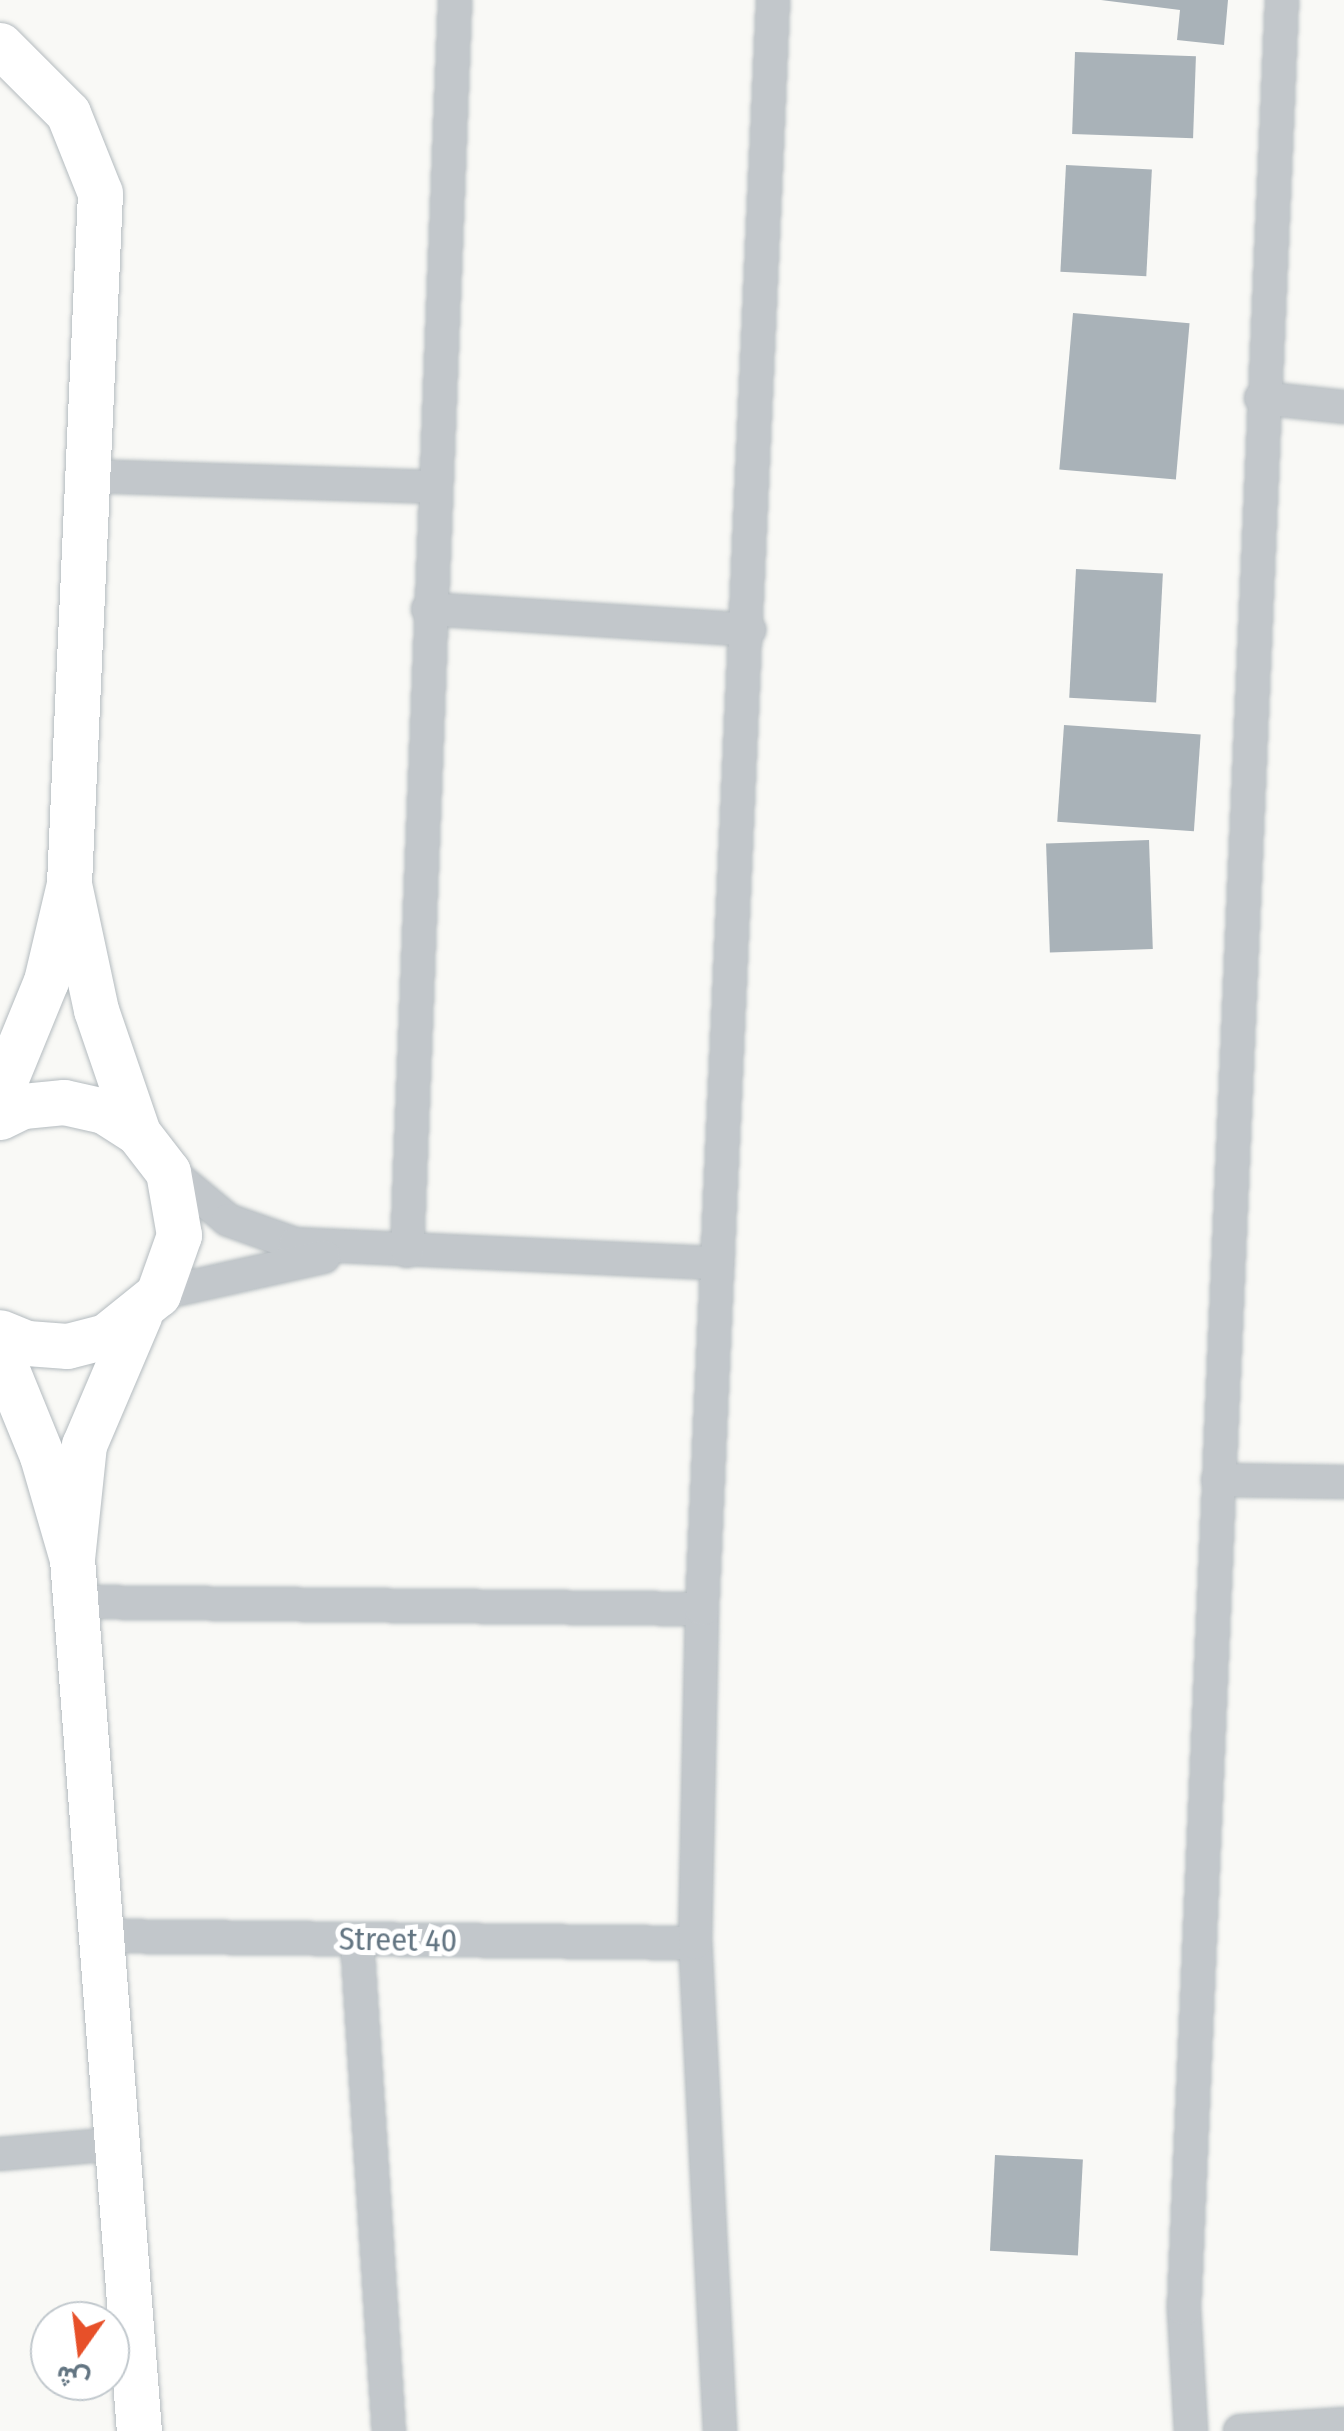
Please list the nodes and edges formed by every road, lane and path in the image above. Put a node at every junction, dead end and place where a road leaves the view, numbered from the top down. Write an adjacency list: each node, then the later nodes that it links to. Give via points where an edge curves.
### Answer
1 (455, 0): 8 (street)
2 (773, 0): 10 (street)
3 (1282, 0): 5 (street)
4 (0, 45): 7 (street, via 68,112 100,193)
5 (1261, 398): 6 (street); 20 (street)
6 (1344, 406)
7 (87, 476): 8 (street); 11 (street)
8 (433, 487): 9 (street)
9 (428, 609): 10 (street); 15 (street)
10 (749, 630): 16 (street)
11 (68, 884): 12 (street, via 46,981); 14 (street, via 96,1010)
12 (0, 1093)
13 (0, 1116): 14 (street, via 64,1102 104,1111)
14 (144, 1139): 15 (street, via 172,1175 228,1220 295,1244); 17 (street, via 168,1172 179,1235)
15 (390, 1251): 16 (street); 17 (street, via 270,1266)
16 (718, 1264): 23 (street)
17 (149, 1304): 18 (street, via 106,1336 67,1346 27,1343); 22 (street, via 98,1401 84,1445)
18 (0, 1332)
19 (0, 1352): 22 (street, via 42,1456)
20 (1218, 1480): 21 (street); 33 (street, via 1184,2309)
21 (1344, 1482)
22 (74, 1580): 23 (street); 24 (street)
23 (702, 1609): 26 (street)
24 (101, 1936): 25 (street, Street 40); 27 (street)
25 (357, 1939): 26 (street, Street 40); 31 (street)
26 (695, 1944): 32 (street)
27 (117, 2144): 28 (street); 30 (street)
28 (0, 2154)
29 (1344, 2424): 34 (street)
30 (139, 2431)
31 (389, 2431)
32 (720, 2431)
33 (1191, 2431)
34 (1240, 2431)

